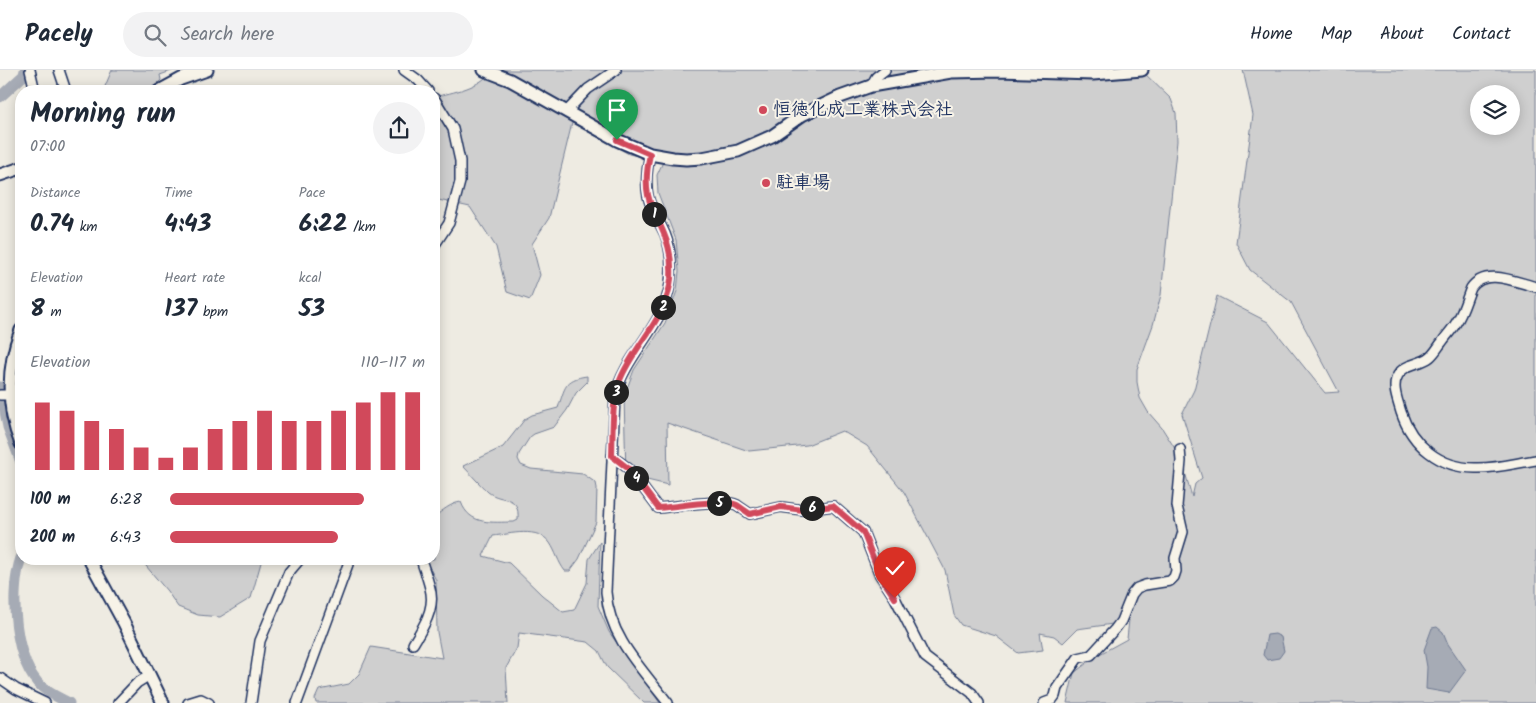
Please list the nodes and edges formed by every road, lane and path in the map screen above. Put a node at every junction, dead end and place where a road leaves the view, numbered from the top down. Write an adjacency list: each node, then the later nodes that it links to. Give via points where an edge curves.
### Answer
1 (30, 70): 10 (street)
2 (59, 70): 11 (street)
3 (207, 70): 12 (main road)
4 (404, 70): 13 (street)
5 (484, 70): 16 (main road, via 510,80)
6 (616, 70): 16 (street, via 588,89)
7 (885, 70): 14 (street)
8 (981, 70): 9 (main road, via 1093,74); 14 (main road)
9 (1142, 70)
10 (34, 85)
11 (64, 85)
12 (170, 85)
13 (423, 85)
14 (871, 86): 17 (main road, via 802,115 772,136 738,151 686,159)
15 (440, 108): 20 (street, via 453,129 460,161 460,182 449,223)
16 (566, 112): 17 (main road)
17 (650, 154): 26 (street, via 646,169 648,195 667,240 670,284 660,314 620,381 614,406)
18 (15, 170): 19 (main road)
19 (0, 174)
20 (440, 237)
21 (1536, 287): 27 (street, via 1493,276 1480,279 1471,288 1456,324 1436,351 1424,361 1403,369 1395,384 1409,431 1418,443 1438,458 1475,468)
22 (15, 349): 23 (main road)
23 (10, 396): 24 (main road)
24 (15, 424)
25 (1180, 449): 44 (street, via 1178,506 1183,532 1174,558 1174,577 1166,582 1140,586 1134,591 1119,625 1091,655 1078,658 1052,700)
26 (612, 456): 42 (street, via 606,584 609,614 619,638); 43 (street, via 629,469 658,508 710,502 736,504 750,514 781,507 803,510 833,506 863,532 880,575 925,657 972,693)
27 (1536, 460)
28 (92, 565): 33 (main road)
29 (295, 565): 40 (street, via 286,578 260,641)
30 (348, 565): 41 (street)
31 (423, 565): 32 (street, via 431,605)
32 (413, 644)
33 (150, 675): 36 (street, via 137,683); 37 (main road)
34 (0, 678): 35 (street)
35 (45, 703)
36 (118, 703)
37 (163, 703)
38 (188, 703): 39 (street, via 201,699)
39 (210, 703)
40 (251, 703)
41 (297, 703)
42 (668, 703)
43 (979, 703)
44 (1044, 703)

